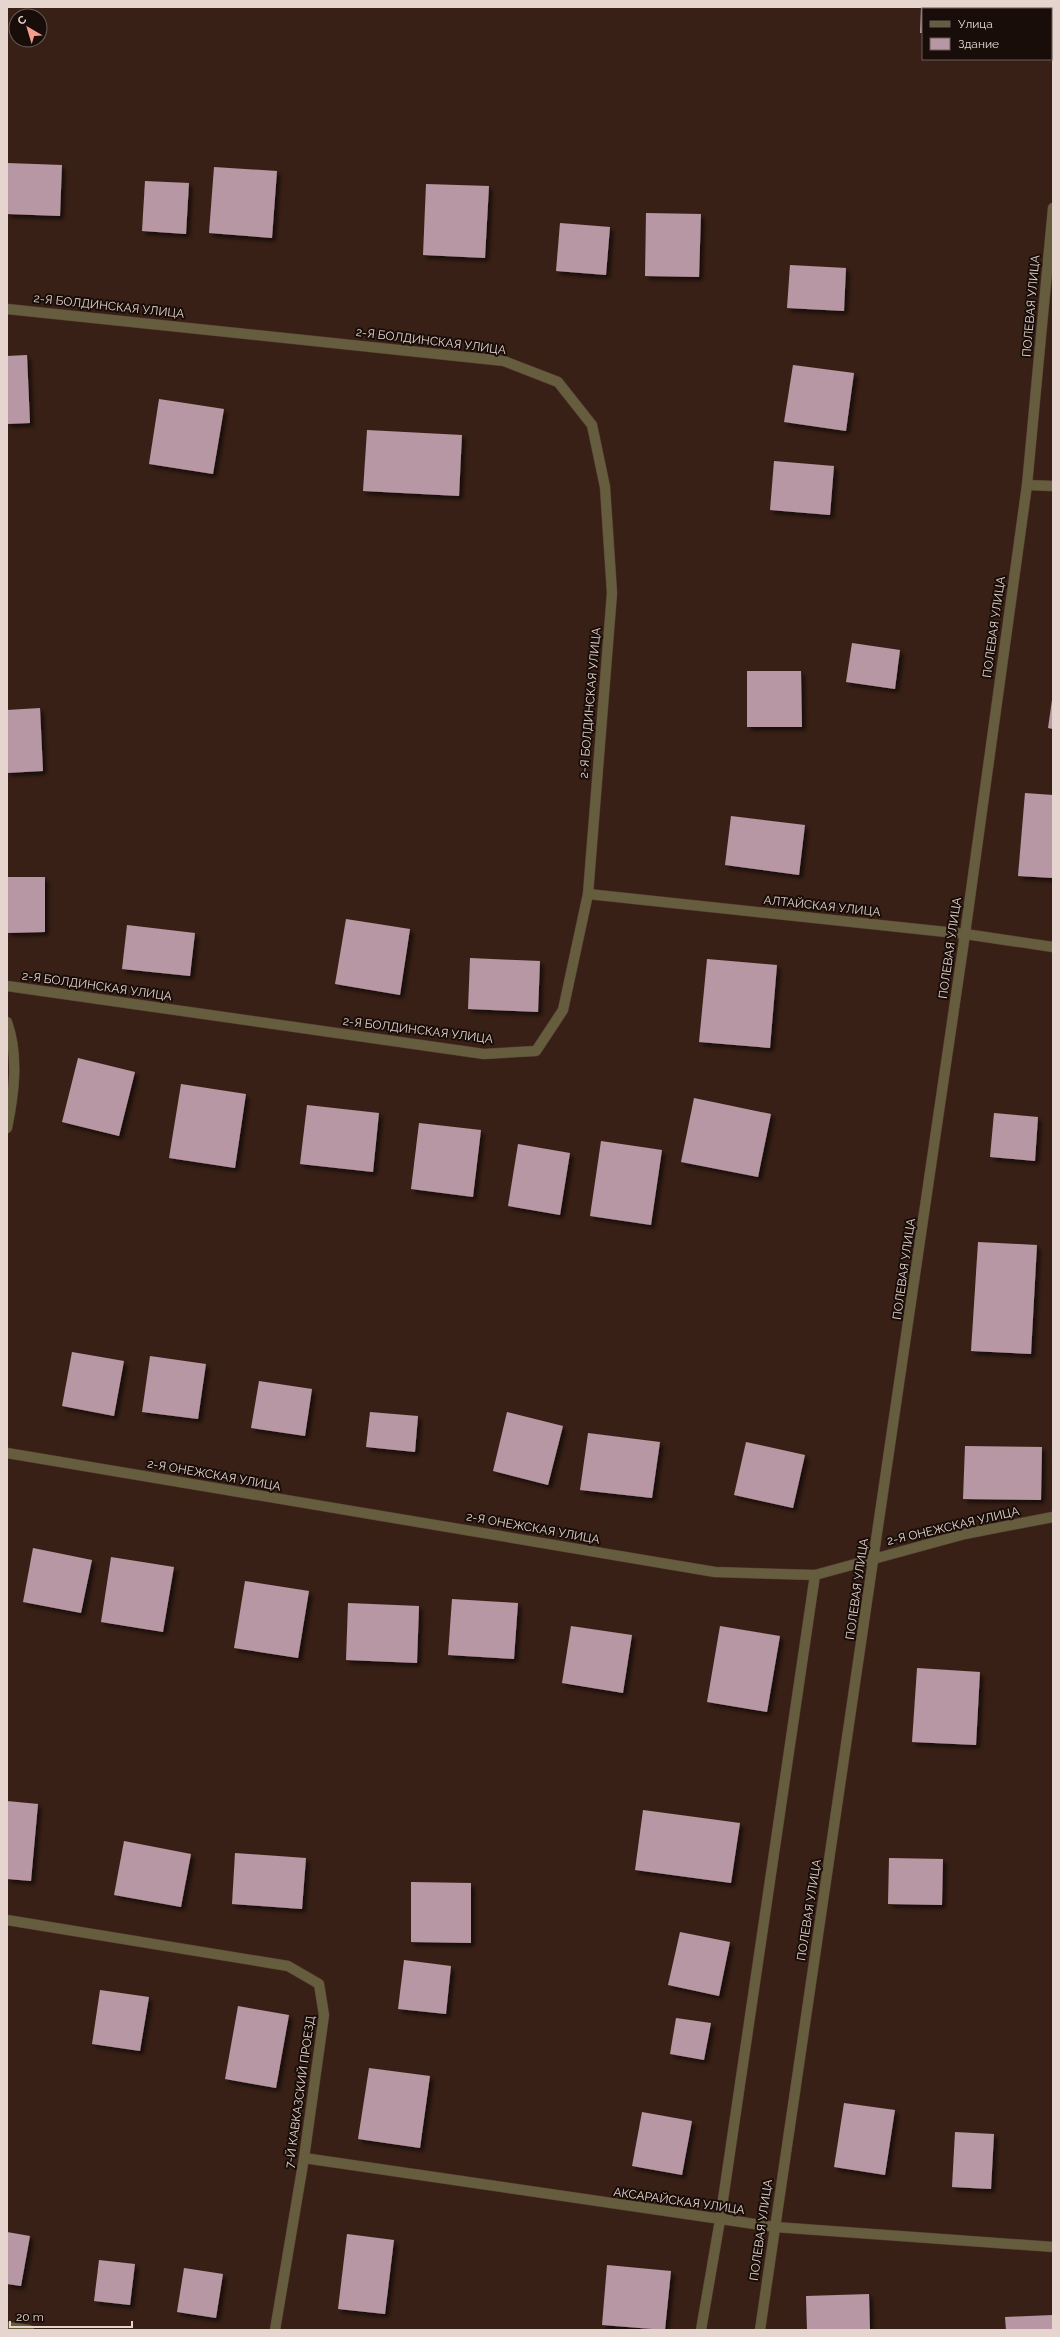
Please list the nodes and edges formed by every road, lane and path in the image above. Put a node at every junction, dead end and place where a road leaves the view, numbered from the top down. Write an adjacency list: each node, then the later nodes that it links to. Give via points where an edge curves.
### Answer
1 (1053, 208): 3 (street, ПОЛЕВАЯ УЛИЦА)
2 (7, 309): 5 (street, 2-Я БОЛДИНСКАЯ УЛИЦА, via 504,361 558,382 592,425 605,487 612,594)
3 (1027, 485): 4 (street); 6 (street, ПОЛЕВАЯ УЛИЦА)
4 (1053, 486)
5 (588, 894): 6 (street, АЛТАЙСКАЯ УЛИЦА); 8 (street, 2-Я БОЛДИНСКАЯ УЛИЦА, via 563,1010 536,1051 484,1054)
6 (965, 934): 7 (street, АЛТАЙСКАЯ УЛИЦА); 13 (street, ПОЛЕВАЯ УЛИЦА)
7 (1053, 946)
8 (7, 986)
9 (7, 1022): 10 (street, via 12,1037 14,1095)
10 (7, 1128)
11 (7, 1453): 14 (street, 2-Я ОНЕЖСКАЯ УЛИЦА, via 715,1572)
12 (1053, 1517): 13 (street, 2-Я ОНЕЖСКАЯ УЛИЦА, via 965,1534)
13 (875, 1558): 14 (street, 2-Я ОНЕЖСКАЯ УЛИЦА); 18 (street, ПОЛЕВАЯ УЛИЦА)
14 (815, 1575): 17 (street)
15 (7, 1920): 16 (street, 7-Й КАВКАЗСКИЙ ПРОЕЗД, via 288,1966 320,1984 324,2015)
16 (304, 2158): 17 (street, АКСАРАЙСКАЯ УЛИЦА); 22 (street, 7-Й КАВКАЗСКИЙ ПРОЕЗД)
17 (720, 2220): 18 (street, АКСАРАЙСКАЯ УЛИЦА); 23 (street)
18 (774, 2227): 19 (street, АКСАРАЙСКАЯ УЛИЦА); 24 (street, ПОЛЕВАЯ УЛИЦА)
19 (1053, 2247)
20 (7, 2327): 21 (street)
21 (29, 2330)
22 (275, 2330)
23 (701, 2330)
24 (760, 2330)

